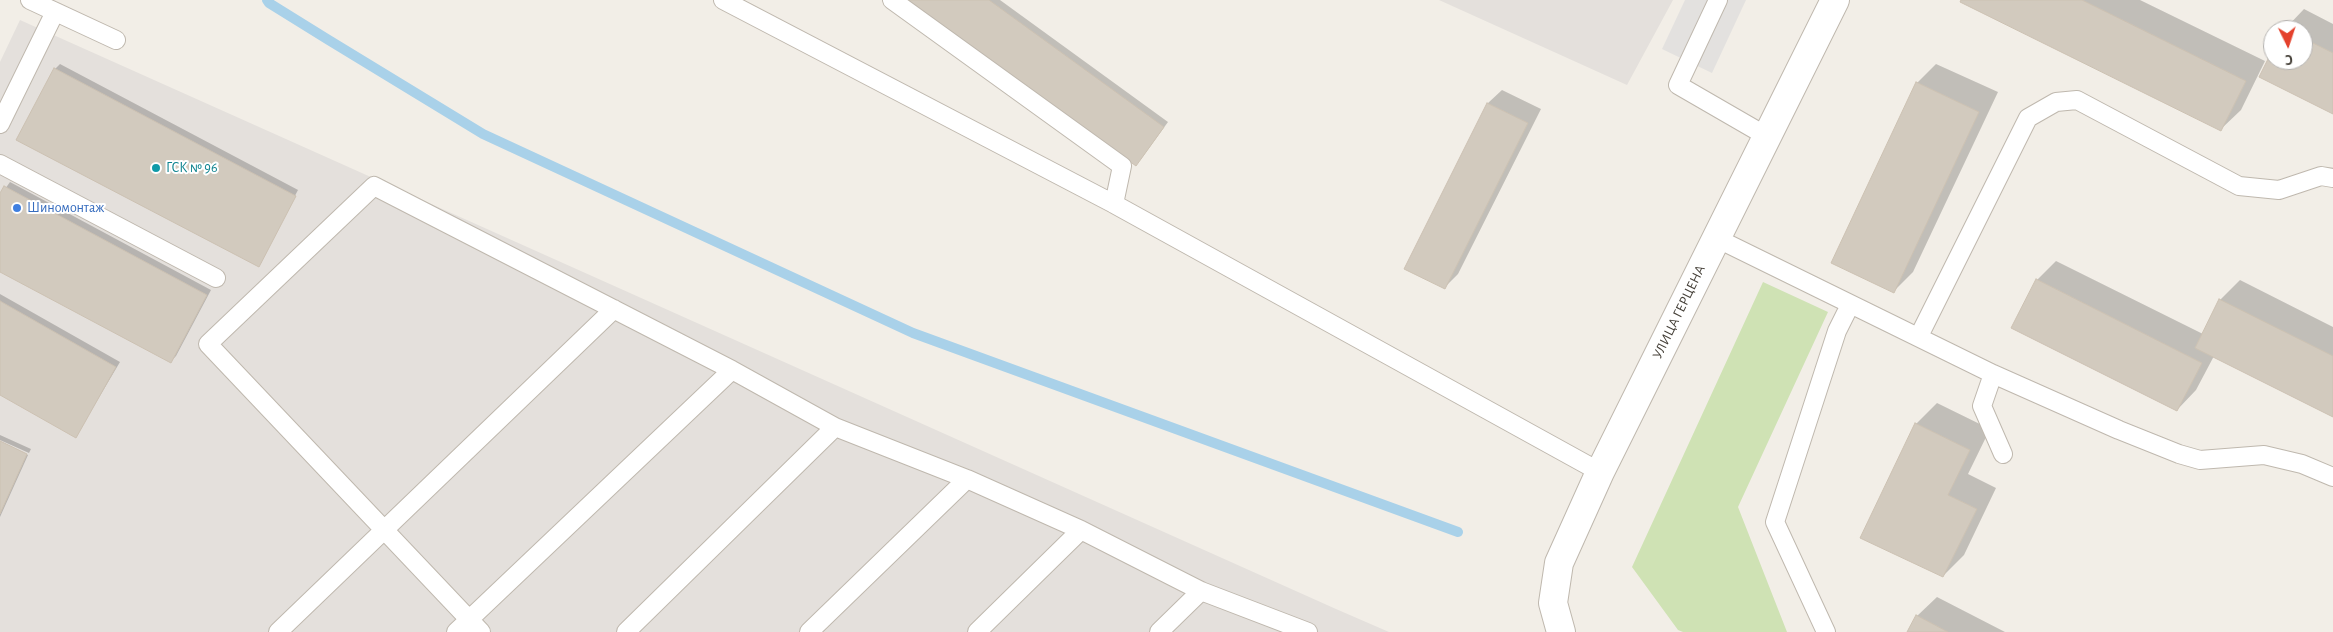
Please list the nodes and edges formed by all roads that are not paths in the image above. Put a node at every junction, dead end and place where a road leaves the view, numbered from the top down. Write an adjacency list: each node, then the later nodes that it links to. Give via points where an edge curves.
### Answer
1 (30, 0): 6 (lane)
2 (723, 0): 12 (lane)
3 (892, 0): 12 (lane, via 1122,166)
4 (1718, 0): 9 (lane, via 1678,85)
5 (1835, 0): 9 (street, УЛИЦА ГЕРЦЕНА)
6 (56, 12): 7 (lane); 8 (lane)
7 (116, 40)
8 (0, 124)
9 (1768, 137): 13 (street, УЛИЦА ГЕРЦЕНА)
10 (0, 164): 14 (lane)
11 (2333, 178): 17 (lane, via 2321,176 2279,190 2239,186 2077,100 2056,102 2028,118)
12 (1114, 204): 22 (lane)
13 (1716, 238): 15 (lane); 22 (street, УЛИЦА ГЕРЦЕНА)
14 (216, 278)
15 (1850, 305): 17 (lane); 37 (lane, via 1837,331 1775,522)
16 (614, 309): 18 (lane); 25 (lane); 25 (lane, via 374,186 208,344)
17 (1919, 336): 19 (lane)
18 (732, 370): 20 (lane); 28 (lane)
19 (1993, 374): 21 (lane, via 1982,406); 23 (lane, via 2119,430 2200,460 2264,455 2302,464)
20 (835, 427): 24 (lane); 31 (lane)
21 (2002, 454)
22 (1600, 472): 36 (street, УЛИЦА ГЕРЦЕНА, via 1559,563 1553,603)
23 (2333, 477)
24 (967, 479): 26 (lane); 32 (lane)
25 (384, 530): 28 (lane); 29 (lane)
26 (1081, 530): 27 (lane); 33 (lane)
27 (1201, 591): 34 (lane); 35 (lane)
28 (475, 626): 30 (lane)
29 (278, 632)
30 (456, 632)
31 (626, 632)
32 (809, 632)
33 (978, 632)
34 (1159, 632)
35 (1308, 632)
36 (1561, 632)
37 (1826, 632)

